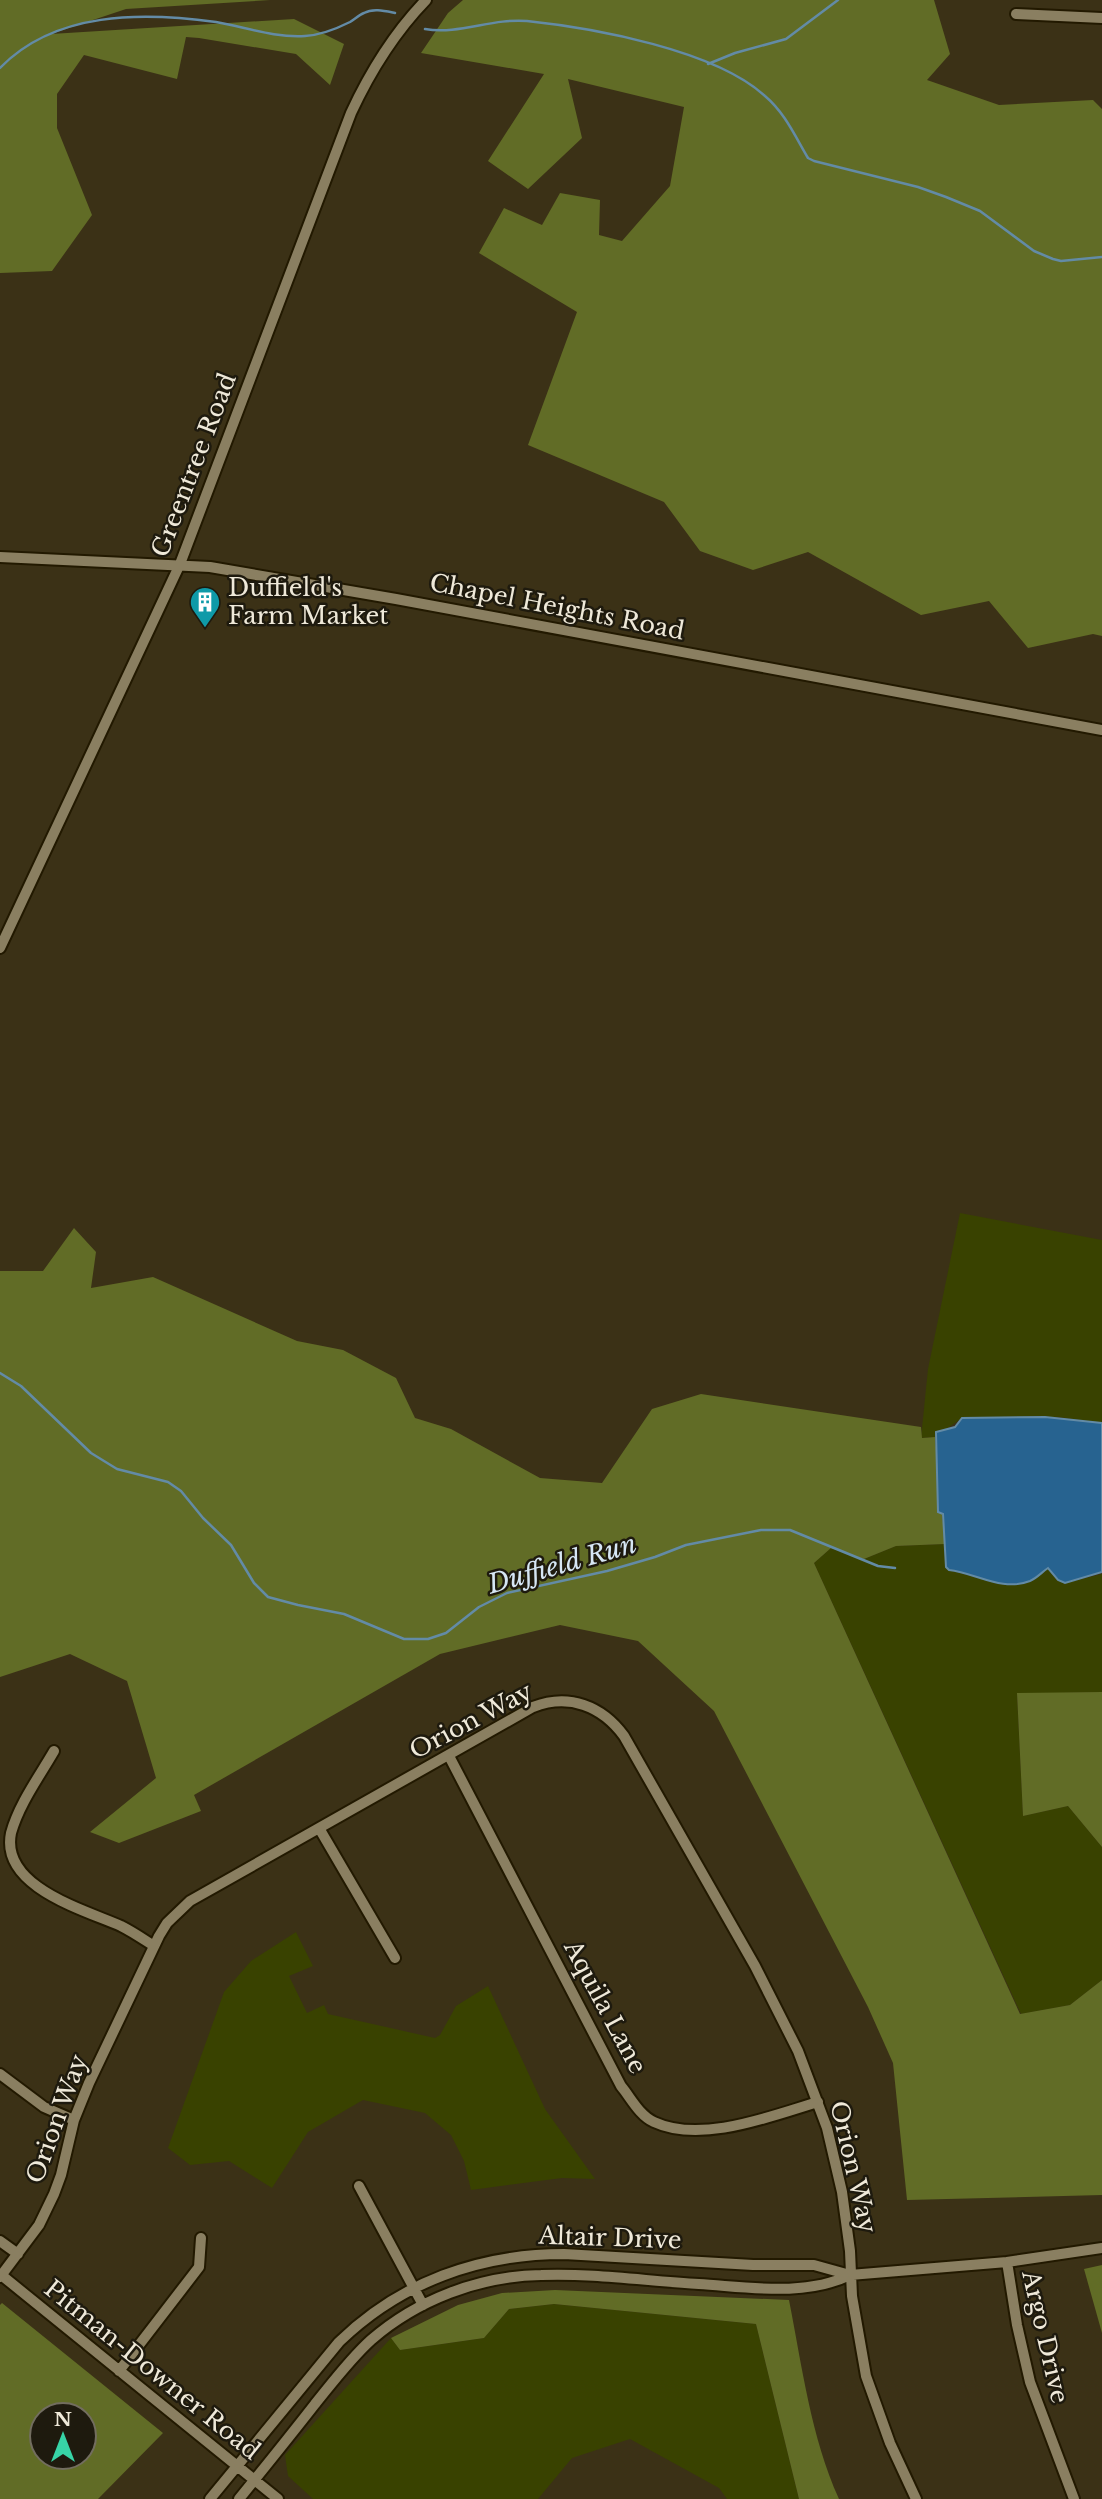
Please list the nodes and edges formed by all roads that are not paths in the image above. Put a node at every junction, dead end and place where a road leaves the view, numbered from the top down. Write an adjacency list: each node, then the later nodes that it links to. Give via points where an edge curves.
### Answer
1 (426, 0): 5 (street, Greentree Road, via 373,70 351,113)
2 (1016, 15): 3 (street)
3 (1102, 18)
4 (0, 556): 5 (street, Chapel Heights Road)
5 (180, 564): 6 (street, Chapel Heights Road, via 397,598); 7 (street, Greentree Road)
6 (1102, 730)
7 (0, 948)
8 (54, 1751): 11 (street, via 10,1836 19,1871 43,1890)
9 (449, 1756): 10 (street, Orion Way); 14 (street, Aquila Lane, via 621,2085 640,2111 666,2126 704,2129 757,2121); 14 (street, Orion Way, via 546,1702 590,1707 615,1723 771,1994)
10 (320, 1828): 11 (street, Orion Way, via 190,1900 167,1923); 12 (street)
11 (154, 1946): 15 (street, Orion Way)
12 (395, 1958)
13 (0, 2074): 15 (street, via 44,2107)
14 (818, 2102): 22 (street, Orion Way, via 842,2192)
15 (74, 2120): 20 (street, Orion Way, via 54,2194)
16 (359, 2186): 24 (street)
17 (201, 2238): 26 (street, via 199,2267)
18 (0, 2241): 20 (street)
19 (1102, 2248): 21 (street, Altair Drive)
20 (18, 2254): 23 (street, Orion Way)
21 (1007, 2262): 22 (street, Altair Drive); 35 (street, Argo Drive, via 1030,2382)
22 (850, 2275): 24 (street, Altair Drive, via 814,2265 541,2254 471,2265); 25 (street, Altair Drive, via 809,2288 762,2288 538,2275 477,2284); 34 (street, via 866,2376)
23 (1, 2276): 26 (street, Pitman-Downer Road)
24 (413, 2287): 25 (street); 27 (street, Altair Drive, via 358,2323)
25 (423, 2305): 28 (street, Altair Drive, via 357,2353)
26 (119, 2371): 29 (street, Pitman-Downer Road)
27 (283, 2409): 28 (street); 29 (street, Altair Drive)
28 (300, 2423): 30 (street, Altair Drive)
29 (237, 2464): 30 (street, Pitman-Downer Road); 31 (street, Altair Drive)
30 (254, 2480): 32 (street, Altair Drive); 33 (street, Pitman-Downer Road)
31 (210, 2499)
32 (239, 2499)
33 (278, 2499)
34 (916, 2499)
35 (1074, 2499)

